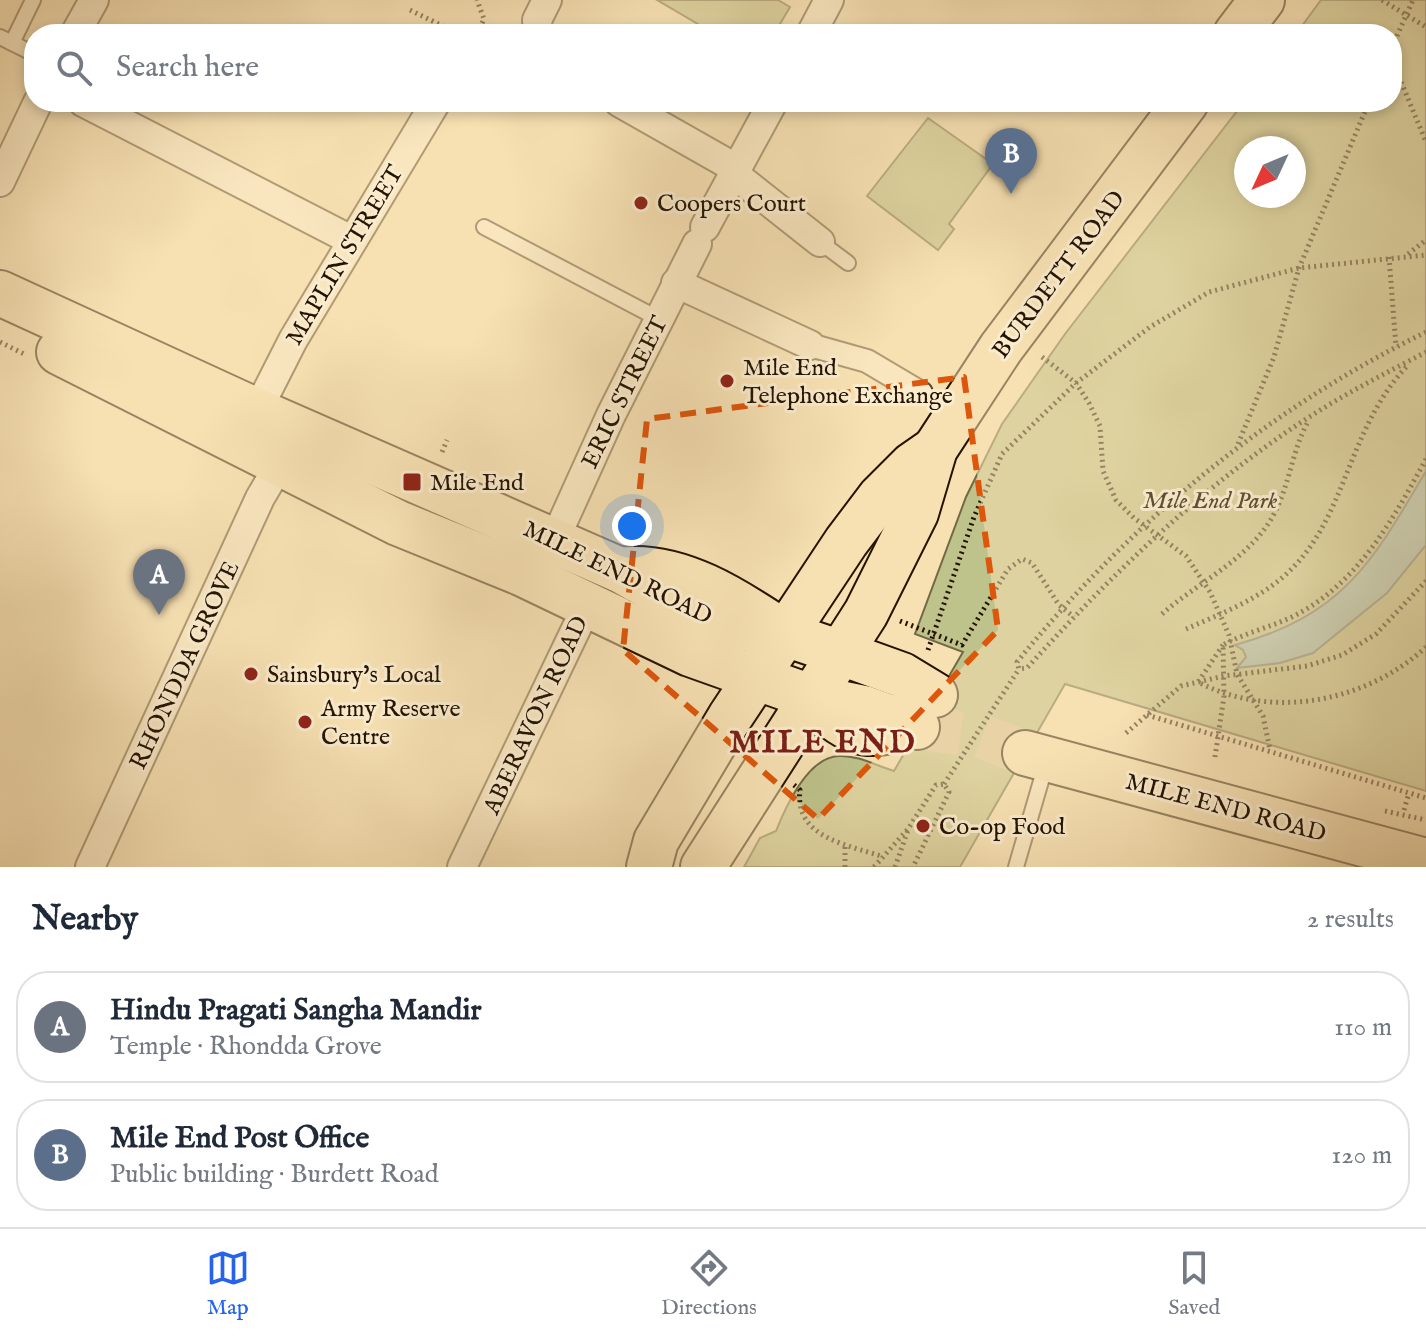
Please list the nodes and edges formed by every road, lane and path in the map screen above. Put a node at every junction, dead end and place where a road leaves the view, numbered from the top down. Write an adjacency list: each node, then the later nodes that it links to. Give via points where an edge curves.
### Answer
1 (33, 0): 19 (lane)
2 (94, 0): 11 (street)
3 (477, 0): 13 (path)
4 (547, 0): 14 (street)
5 (829, 0): 15 (street)
6 (1262, 0): 16 (main road)
7 (1382, 0): 10 (path)
8 (1413, 0): 10 (path)
9 (410, 10): 12 (path)
10 (1404, 14): 17 (path); 18 (path)
11 (81, 24)
12 (439, 24)
13 (482, 24)
14 (537, 24)
15 (816, 24)
16 (1244, 24)
17 (1400, 24)
18 (1426, 27)
19 (6, 40): 20 (lane)
20 (24, 49)
21 (1402, 84): 29 (path)
22 (33, 112): 31 (street)
23 (102, 112): 33 (street)
24 (430, 112): 33 (street, MAPLIN STREET)
25 (636, 112): 30 (street)
26 (767, 112): 30 (street, ERIC STREET)
27 (1178, 112): 56 (main road, BURDETT ROAD, via 1001,348)
28 (1365, 112): 40 (path)
29 (1426, 142)
30 (735, 171): 35 (street); 41 (street, ERIC STREET)
31 (0, 182)
32 (484, 227): 43 (lane)
33 (351, 240): 53 (street, MAPLIN STREET)
34 (1426, 240): 36 (path)
35 (820, 242): 39 (lane)
36 (1407, 255): 37 (path); 38 (path)
37 (1426, 255)
38 (1389, 257): 40 (path); 47 (path)
39 (848, 263)
40 (1299, 268): 51 (path, via 1236,282 1195,298); 57 (path, via 1262,392)
41 (676, 283): 43 (street, ERIC STREET); 46 (street)
42 (0, 293): 53 (main road, MILE END ROAD)
43 (659, 319): 63 (street, ERIC STREET)
44 (0, 322): 60 (main road, MILE END ROAD)
45 (1426, 332): 47 (path)
46 (811, 345): 52 (street, via 867,361)
47 (1396, 347): 57 (path, via 1300,403)
48 (1426, 352): 50 (path)
49 (1042, 357): 51 (path)
50 (1415, 358): 54 (path); 68 (path, via 1367,420 1315,540 1283,577)
51 (1076, 383): 61 (path, via 1100,426 1108,486 1126,511); 73 (path, via 1002,454)
52 (921, 393)
53 (257, 411): 63 (main road, MILE END ROAD)
54 (1315, 413): 62 (path); 65 (path, via 1307,422 1274,516)
55 (447, 440): 58 (path)
56 (935, 449): 77 (main road, BURDETT ROAD, via 916,513); 78 (main road, BURDETT ROAD, via 880,497)
57 (1232, 451): 61 (path)
58 (442, 452)
59 (1426, 459): 74 (path, via 1370,551 1342,582 1299,613)
60 (280, 464): 66 (main road, MILE END ROAD, via 398,523); 102 (street, RHONDDA GROVE)
61 (1144, 524): 62 (path); 67 (path)
62 (1158, 533): 65 (path, via 1186,556); 70 (path)
63 (554, 541): 78 (main road, MILE END ROAD, via 620,570 697,614 752,630)
64 (1426, 581): 80 (path, via 1376,634 1342,655 1307,666)
65 (1206, 584): 68 (path); 69 (path)
66 (587, 606): 78 (main road, MILE END ROAD, via 690,654); 103 (street, ABERAVON ROAD)
67 (1063, 608): 70 (path); 73 (path, via 1032,563 1019,560 1008,569 962,645); 79 (path, via 1017,662)
68 (1221, 613): 72 (path); 74 (path)
69 (1162, 614)
70 (1074, 617): 79 (path, via 1027,668)
71 (900, 621): 73 (path)
72 (1186, 629)
73 (933, 633)
74 (1230, 641): 75 (path); 80 (path)
75 (1223, 645): 81 (path); 82 (path)
76 (1426, 647): 85 (path, via 1397,669 1348,692 1277,704)
77 (841, 653): 78 (main road, MILE END ROAD); 84 (main road, BURDETT ROAD); 84 (main road, MILE END ROAD, via 902,675 921,716)
78 (768, 658): 84 (main road, MILE END ROAD); 104 (main road, BURDETT ROAD, via 656,841)
79 (1019, 669): 92 (path, bridge)
80 (1237, 674): 81 (path); 85 (path)
81 (1224, 676): 82 (path); 83 (path)
82 (1198, 682): 83 (path); 86 (path, via 1181,686)
83 (1224, 696): 85 (path); 88 (path)
84 (811, 697): 105 (main road, BURDETT ROAD)
85 (1253, 702): 89 (path, via 1263,716)
86 (1146, 715): 87 (path); 88 (path)
87 (1126, 733)
88 (1220, 735): 89 (path); 91 (path)
89 (1270, 750): 93 (path)
90 (1036, 756): 100 (main road, MILE END ROAD); 109 (lane, via 1027,829)
91 (1215, 757)
92 (944, 784): 97 (path, via 936,785); 101 (path, via 949,792)
93 (1409, 793): 95 (path); 96 (path)
94 (799, 796): 98 (path, via 812,827)
95 (1426, 798)
96 (1404, 810)
97 (908, 829): 99 (path); 108 (path)
98 (845, 844): 99 (path); 106 (path)
99 (882, 854): 107 (path)
100 (1426, 861)
101 (914, 866)
102 (90, 867)
103 (462, 867)
104 (649, 867)
105 (703, 867)
106 (845, 867)
107 (874, 867)
108 (895, 867)
109 (1016, 867)

